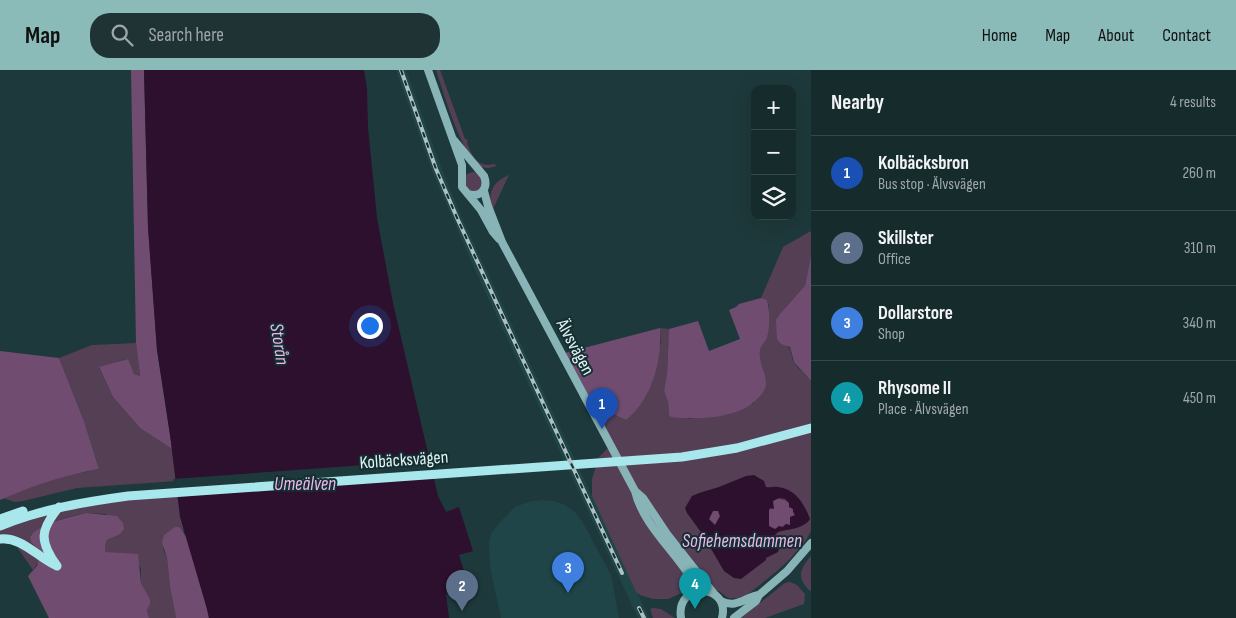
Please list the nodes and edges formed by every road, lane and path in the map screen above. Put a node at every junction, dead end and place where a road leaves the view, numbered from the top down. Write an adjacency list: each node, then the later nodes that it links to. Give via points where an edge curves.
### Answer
1 (428, 70): 2 (main road)
2 (453, 139): 3 (main road); 4 (main road)
3 (480, 173): 4 (main road, via 468,173); 5 (main road, via 486,182)
4 (463, 178): 6 (main road, via 462,187)
5 (484, 191): 6 (main road, via 478,195); 7 (main road, Älvsvägen)
6 (468, 194): 7 (main road, Älvsvägen)
7 (502, 242): 10 (main road, Älvsvägen)
8 (811, 422): 11 (highway, Kolbäcksvägen, via 739,442 696,449)
9 (811, 428): 11 (highway, Kolbäcksvägen, via 737,448 682,457)
10 (635, 491): 19 (main road, Älvsvägen, via 645,514 689,575); 21 (main road, Älvsvägen)
11 (127, 494): 12 (highway, Kolbäcksvägen); 14 (highway, Kolbäcksvägen, via 63,500)
12 (60, 506): 16 (highway, Kolbäcksvägen); 17 (highway, via 46,524 44,537 45,548 57,566 16,540)
13 (0, 514): 14 (highway)
14 (11, 515): 15 (highway, Kolbäcksvägen)
15 (0, 519)
16 (0, 526)
17 (0, 539)
18 (811, 543): 20 (main road, via 787,571)
19 (689, 594): 21 (main road, via 702,590); 22 (main road, via 681,606)
20 (759, 595): 21 (main road, via 734,605); 24 (main road)
21 (718, 598): 23 (main road, via 723,607)
22 (682, 618)
23 (722, 618)
24 (734, 618)

